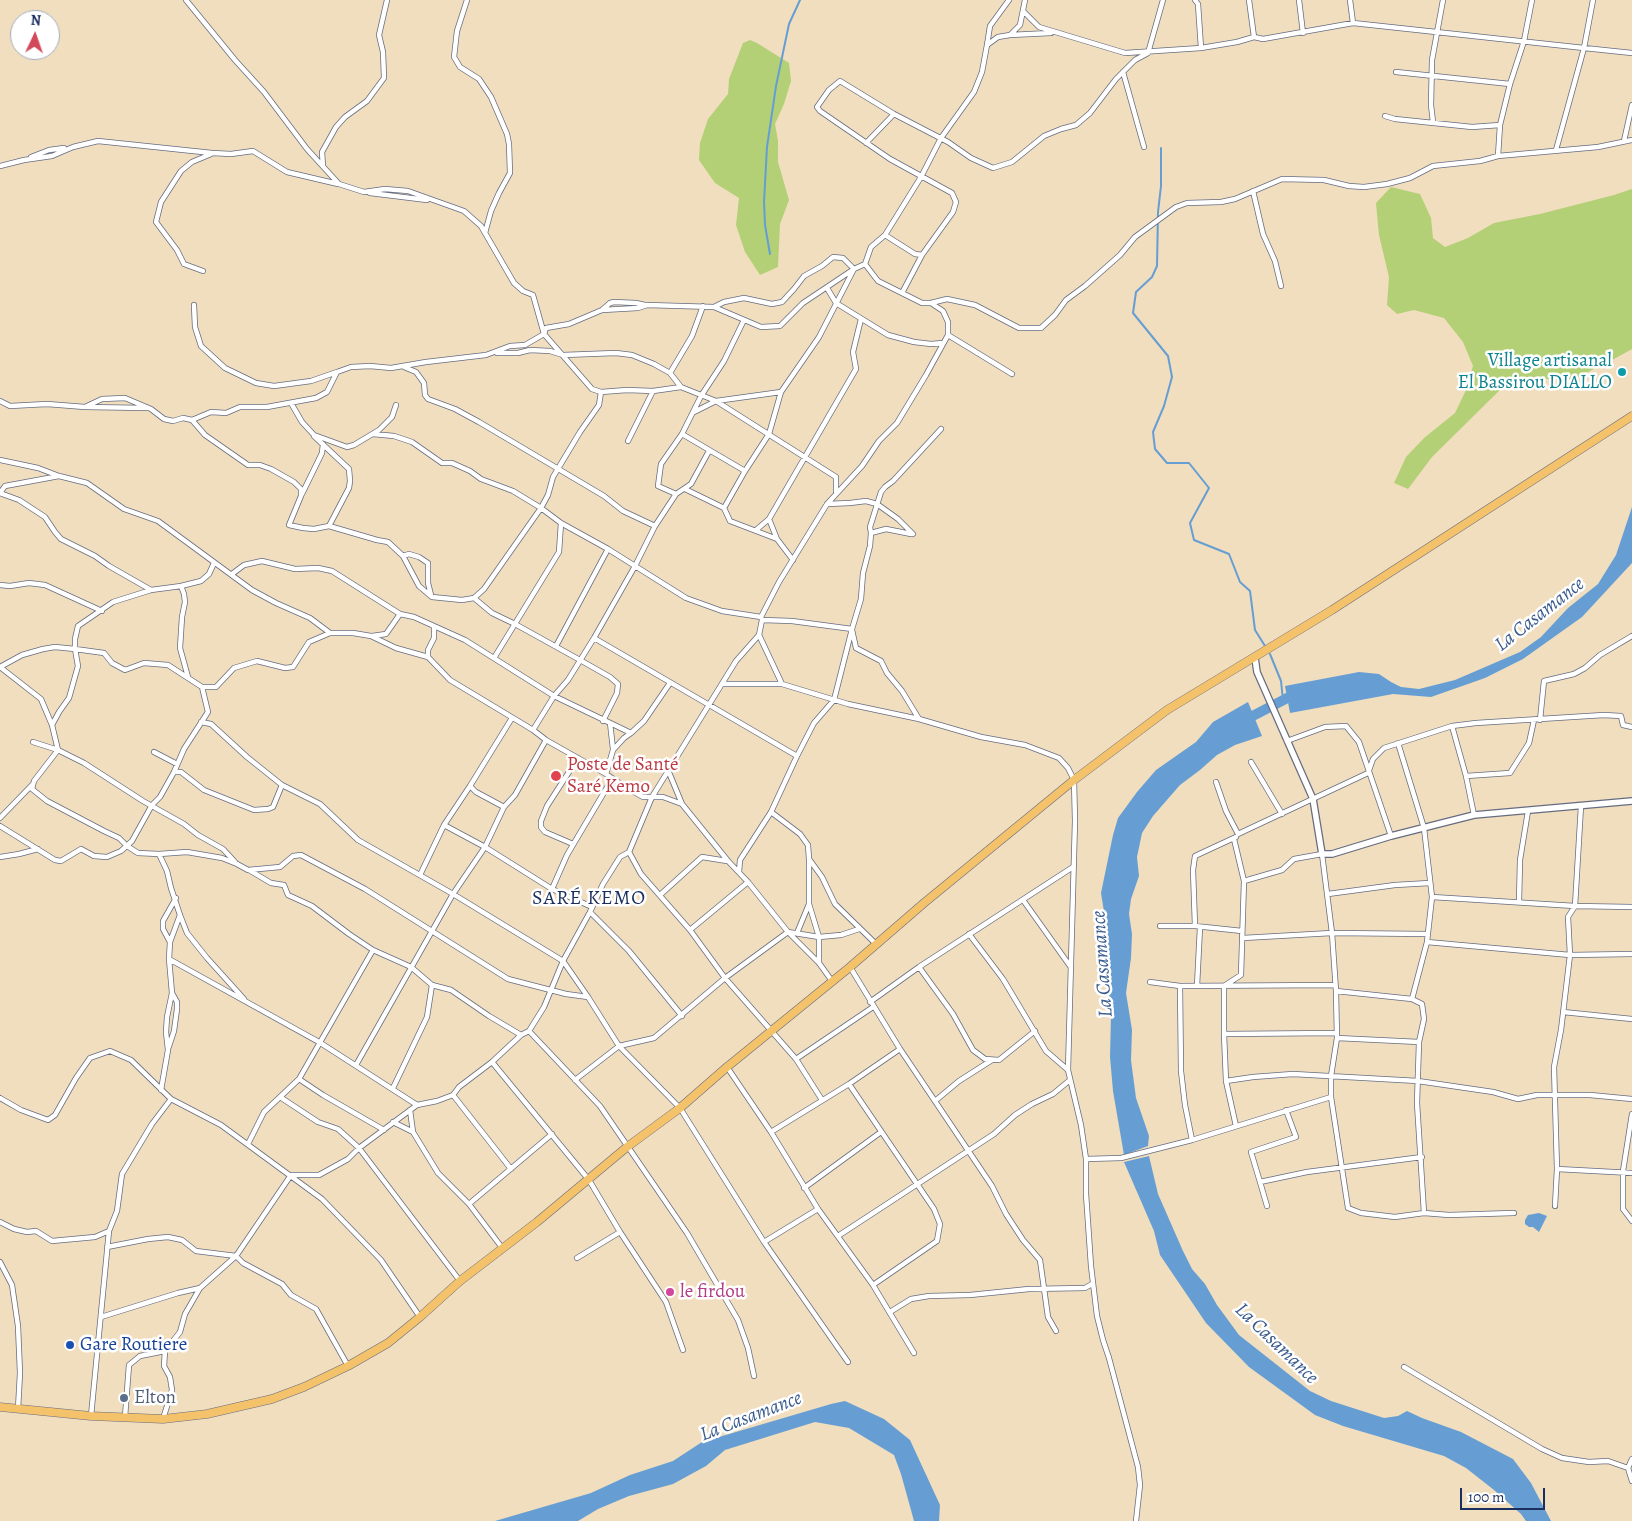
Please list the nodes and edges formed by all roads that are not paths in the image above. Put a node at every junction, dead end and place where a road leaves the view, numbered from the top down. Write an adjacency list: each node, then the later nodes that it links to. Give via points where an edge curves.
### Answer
1 (186, 0): 45 (street)
2 (387, 0): 45 (street, via 379,35 384,78 367,101 336,127 322,152)
3 (467, 0): 49 (street, via 457,31 454,57 460,67 478,79 491,96 509,144 510,173 491,211)
4 (1008, 0): 22 (street, via 990,26)
5 (1025, 0): 14 (street)
6 (1163, 0): 25 (street)
7 (1195, 0): 23 (street)
8 (1249, 0): 20 (street)
9 (1299, 0): 17 (street)
10 (1350, 0): 15 (street)
11 (1442, 0): 18 (street)
12 (1532, 0): 21 (street)
13 (1593, 0): 24 (street)
14 (1023, 11): 16 (street, via 1039,28); 19 (street, via 1020,25)
15 (1353, 22): 17 (street); 18 (street)
16 (1052, 32): 19 (street); 25 (street, via 1125,54)
17 (1303, 32): 20 (street, via 1263,39)
18 (1436, 33): 21 (street); 29 (street)
19 (1010, 35): 22 (street, via 998,37)
20 (1254, 37): 23 (street)
21 (1524, 41): 24 (street); 30 (street)
22 (987, 45): 36 (street, via 974,92)
23 (1201, 48): 25 (street)
24 (1584, 48): 26 (street); 41 (street)
25 (1148, 53): 27 (street, via 1135,60)
26 (1632, 53)
27 (1124, 72): 36 (street, via 1076,125 1044,136 1012,162 993,168); 40 (street)
28 (1396, 72): 29 (street)
29 (1432, 75): 30 (street); 34 (street)
30 (1510, 84): 35 (street)
31 (1632, 105): 38 (street)
32 (894, 114): 36 (street); 39 (street); 39 (street, via 840,82 829,90 817,107)
33 (1385, 116): 34 (street)
34 (1433, 122): 35 (street, via 1472,127)
35 (1500, 126): 43 (street)
36 (941, 138): 46 (street)
37 (1632, 140): 38 (street)
38 (1624, 141): 41 (street, via 1598,147)
39 (866, 143): 46 (street)
40 (1144, 147)
41 (1556, 150): 43 (street)
42 (212, 153): 44 (street, via 98,141 52,156); 47 (street, via 253,151 288,172); 54 (street, via 181,171 161,202 156,222 184,264)
43 (1498, 156): 48 (street, via 1433,166 1410,178 1387,184 1364,187 1324,180 1282,179)
44 (0, 166)
45 (323, 166): 47 (street)
46 (921, 177): 50 (street); 51 (street, via 952,193 956,202 953,212)
47 (339, 184): 49 (street, via 364,192 385,189 408,191 442,202 464,210)
48 (1253, 191): 55 (street, via 1263,234 1275,261); 59 (street, via 1221,202 1187,203 1176,207 1135,237 1120,255 1066,300 1041,328 1019,328 974,305 947,299)
49 (485, 233): 65 (street, via 514,283 533,295)
50 (885, 235): 51 (street); 52 (street, via 871,247)
51 (922, 255): 57 (street)
52 (865, 264): 53 (street); 57 (street, via 878,281)
53 (854, 269): 56 (street); 58 (street); 62 (street, via 843,258 832,257 804,276 782,302 772,304 744,298)
54 (203, 272)
55 (1281, 286)
56 (827, 288): 58 (street); 64 (street, via 803,303 780,326 761,327)
57 (902, 293): 59 (street, via 922,303)
58 (836, 303): 63 (street); 77 (street, via 819,337)
59 (931, 303): 66 (street, via 943,311 948,322)
60 (194, 305): 71 (street, via 195,327 201,346 225,368 256,383 274,386 311,381)
61 (703, 306): 62 (street); 65 (street, via 647,305 602,310 569,324 546,328); 72 (street, via 692,336)
62 (714, 307): 64 (street)
63 (860, 319): 67 (street, via 888,335 914,342); 98 (street, via 853,352 856,369)
64 (744, 320): 78 (street, via 724,361)
65 (544, 334): 68 (street, via 525,345 510,346); 69 (street)
66 (948, 334): 67 (street); 73 (street)
67 (943, 343): 104 (street, via 897,422 862,466)
68 (486, 355): 69 (street, via 530,350); 70 (street)
69 (562, 355): 72 (street, via 632,355); 76 (street, via 592,389)
70 (403, 366): 71 (street, via 351,367); 100 (street, via 416,372 424,383 428,399 454,409)
71 (337, 372): 81 (street, via 326,392 316,398)
72 (670, 373): 74 (street)
73 (1012, 374)
74 (681, 386): 75 (street); 78 (street)
75 (653, 391): 76 (street); 95 (street)
76 (601, 392): 100 (street, via 599,405)
77 (781, 392): 80 (street); 93 (street)
78 (701, 396): 80 (street); 85 (street)
79 (0, 400): 83 (street, via 10,406)
80 (716, 401): 85 (street); 93 (street)
81 (290, 403): 87 (street, via 240,407 226,413 211,412); 94 (street)
82 (396, 405): 91 (street, via 392,417)
83 (85, 407): 84 (street); 84 (street, via 102,399 126,398)
84 (151, 409): 87 (street, via 164,419)
85 (693, 413): 92 (street)
86 (1632, 416): 90 (main road)
87 (192, 420): 107 (street, via 205,435 248,466 260,465 294,482 301,489)
88 (1632, 422): 90 (main road)
89 (941, 428): 109 (street, via 884,487)
90 (1610, 431): 145 (main road)
91 (373, 434): 94 (street, via 347,448); 110 (street, via 412,442 442,463 452,463 470,471)
92 (682, 434): 97 (street); 106 (street, via 662,464 658,486)
93 (769, 434): 98 (street); 101 (street)
94 (314, 435): 96 (street)
95 (628, 441)
96 (323, 444): 107 (street, via 322,453); 114 (street, via 349,469 350,480 342,504)
97 (709, 451): 101 (street); 103 (street, via 691,484)
98 (803, 457): 104 (street, via 836,477); 112 (street)
99 (0, 460): 102 (street)
100 (558, 470): 110 (street); 115 (street, via 624,511)
101 (745, 471): 111 (street)
102 (59, 476): 105 (street, via 5,486); 122 (street, via 87,483 124,509 158,521)
103 (684, 489): 106 (street); 111 (street)
104 (836, 492): 108 (street)
105 (0, 493): 127 (street, via 19,500 45,517 61,538)
106 (676, 494): 115 (street)
107 (301, 496): 114 (street, via 289,525 314,529)
108 (826, 504): 109 (street, via 866,501); 121 (street)
109 (877, 504): 117 (street); 117 (street, via 913,534 886,529)
110 (541, 508): 113 (street); 129 (street, via 500,568)
111 (724, 508): 116 (street, via 730,521)
112 (769, 519): 116 (street); 118 (street)
113 (561, 524): 119 (street); 133 (street, via 559,552)
114 (329, 526): 120 (street, via 388,542)
115 (655, 526): 123 (street)
116 (756, 530): 118 (street)
117 (871, 533): 135 (street, via 861,599)
118 (777, 539): 121 (street)
119 (608, 550): 123 (street); 141 (street)
120 (403, 556): 128 (street, via 419,586); 128 (street, via 409,554 428,563)
121 (793, 560): 132 (street)
122 (214, 563): 124 (street); 126 (street, via 202,582)
123 (635, 566): 132 (street, via 686,598 722,611); 140 (street)
124 (232, 574): 131 (street, via 244,565 262,561 295,569 332,571); 136 (street, via 252,590 310,618)
125 (0, 584): 130 (street, via 45,585)
126 (180, 586): 127 (street); 149 (street, via 185,602 180,648)
127 (151, 590): 130 (street, via 113,602)
128 (432, 597): 129 (street)
129 (474, 598): 133 (street, via 492,613)
130 (102, 611): 142 (street, via 78,626)
131 (400, 614): 134 (street, via 414,616); 137 (street, via 386,634)
132 (762, 619): 135 (street); 138 (street)
133 (515, 624): 141 (street); 144 (street)
134 (434, 626): 143 (street); 144 (street)
135 (852, 629): 155 (street); 158 (street, via 856,648 881,661)
136 (330, 632): 137 (street); 153 (street, via 310,642 293,667 257,661 234,668 216,687)
137 (371, 636): 143 (street, via 396,648)
138 (759, 636): 151 (street, via 736,661); 152 (street)
139 (1632, 636): 160 (street, via 1574,674 1544,681)
140 (594, 638): 146 (street); 150 (street)
141 (556, 646): 146 (street)
142 (75, 649): 149 (street, via 104,653 112,663 125,670 144,664 168,665); 164 (street, via 78,666 69,698); 164 (street, via 55,647 22,655 0,666 41,699)
143 (428, 657): 157 (street, via 450,680)
144 (494, 658): 154 (street)
145 (1255, 658): 147 (main road); 148 (street)
146 (580, 660): 154 (street); 161 (street, via 618,684)
147 (1244, 664): 148 (street); 186 (main road, via 1167,710)
148 (1257, 672): 170 (street)
149 (188, 677): 153 (street)
150 (670, 683): 156 (street); 168 (street, via 644,721)
151 (722, 684): 152 (street); 156 (street)
152 (782, 684): 155 (street)
153 (202, 687): 162 (street, via 208,712)
154 (554, 696): 161 (street); 167 (street)
155 (834, 700): 158 (street); 176 (street, via 814,723)
156 (709, 704): 176 (street); 180 (street)
157 (512, 718): 167 (street); 190 (street)
158 (919, 719): 186 (street, via 981,737 1025,745 1059,758)
159 (1534, 720): 160 (street); 165 (street); 184 (street, via 1529,743 1510,773)
160 (1540, 720): 166 (street, via 1620,716 1623,725)
161 (602, 721): 163 (street)
162 (202, 722): 179 (street); 189 (street, via 211,724)
163 (610, 723): 168 (street); 174 (street)
164 (52, 725): 173 (street)
165 (1452, 726): 172 (street); 184 (street)
166 (1632, 727)
167 (533, 730): 169 (street)
168 (631, 733): 174 (street)
169 (546, 740): 177 (street); 197 (street, via 515,795)
170 (1288, 741): 182 (street, via 1325,727 1346,726 1359,742); 192 (street)
171 (33, 742): 173 (street)
172 (1398, 742): 182 (street, via 1384,748 1373,759); 205 (street)
173 (58, 750): 188 (street); 195 (street)
174 (613, 750): 183 (street)
175 (154, 752): 179 (street)
176 (797, 756): 199 (street)
177 (578, 758): 183 (street); 209 (street, via 541,821 544,832)
178 (1251, 762): 200 (street)
179 (177, 764): 181 (street)
180 (668, 770): 191 (street); 194 (street)
181 (174, 772): 189 (street, via 181,772 204,790 254,810 272,807); 195 (street)
182 (1368, 773): 192 (street); 207 (street)
183 (606, 774): 185 (street)
184 (1466, 776): 201 (street)
185 (612, 779): 191 (street, via 643,797); 209 (street)
186 (1074, 780): 220 (street); 255 (main road)
187 (1216, 782): 206 (street)
188 (32, 785): 202 (street); 210 (street, via 32,789 48,801 119,838)
189 (282, 785): 223 (street, via 320,804 358,840)
190 (470, 786): 197 (street); 203 (street)
191 (652, 798): 194 (street, via 663,797); 213 (street)
192 (1313, 799): 200 (street); 215 (street)
193 (1632, 801): 196 (street)
194 (682, 804): 218 (street)
195 (152, 806): 210 (street); 219 (street, via 223,849)
196 (1580, 806): 198 (street); 236 (street)
197 (504, 807): 211 (street)
198 (1528, 811): 201 (street); 234 (street, via 1520,860)
199 (771, 812): 217 (street, via 800,834 808,845); 222 (street, via 740,860)
200 (1282, 814): 206 (street)
201 (1474, 815): 205 (street)
202 (0, 818)
203 (444, 825): 211 (street); 223 (street)
204 (0, 826): 212 (street)
205 (1424, 828): 207 (street); 226 (street)
206 (1238, 834): 208 (street)
207 (1391, 836): 215 (street, via 1332,854)
208 (1234, 839): 224 (street); 241 (street, via 1195,856)
209 (573, 844): 227 (street)
210 (127, 846): 212 (street, via 107,858 81,850 62,860 55,860); 214 (street, via 138,853)
211 (485, 847): 227 (street); 228 (street)
212 (38, 849): 216 (street)
213 (629, 852): 229 (street, via 641,874); 238 (street, via 620,857)
214 (159, 854): 219 (street, via 187,852); 232 (street)
215 (1322, 854): 224 (street, via 1294,859 1282,870); 230 (street)
216 (0, 857)
217 (809, 859): 235 (street); 242 (street, via 822,876 835,904)
218 (728, 861): 222 (street); 229 (street, via 702,858)
219 (237, 864): 221 (street)
220 (1073, 867): 233 (street); 262 (street)
221 (248, 870): 245 (street, via 280,867 292,856 301,855 365,889); 256 (street, via 271,883 284,885 288,895 312,906)
222 (739, 872): 225 (street)
223 (420, 876): 228 (street)
224 (1244, 881): 244 (street)
225 (748, 882): 243 (street); 246 (street)
226 (1430, 883): 230 (street); 231 (street)
227 (552, 888): 238 (street)
228 (453, 894): 245 (street); 260 (street)
229 (660, 894): 243 (street)
230 (1328, 894): 248 (street)
231 (1432, 897): 234 (street); 250 (street)
232 (176, 898): 239 (street); 253 (street, via 163,921 163,929)
233 (1023, 900): 249 (street); 262 (street)
234 (1519, 902): 236 (street)
235 (809, 904): 247 (street); 251 (street)
236 (1575, 906): 237 (street); 258 (street, via 1568,918)
237 (1632, 907)
238 (591, 910): 260 (street); 283 (street)
239 (180, 915): 253 (street); 279 (street, via 187,933)
240 (1160, 926): 241 (street)
241 (1197, 927): 244 (street); 272 (street)
242 (859, 929): 251 (street); 255 (street)
243 (690, 930): 266 (street)
244 (1242, 931): 252 (street)
245 (432, 932): 263 (street); 274 (street, via 508,979)
246 (788, 932): 247 (street); 261 (street); 266 (street)
247 (797, 933): 251 (street)
248 (1332, 933): 250 (street); 252 (street); 270 (street)
249 (969, 934): 265 (street); 287 (street)
250 (1428, 934): 254 (street)
251 (819, 937): 261 (street)
252 (1243, 938): 273 (street, via 1241,975)
253 (170, 942): 259 (street)
254 (1427, 942): 258 (street); 278 (street)
255 (876, 944): 264 (main road)
256 (373, 950): 263 (street); 291 (street)
257 (1632, 954): 258 (street)
258 (1570, 955): 282 (street)
259 (169, 959): 276 (street); 279 (street)
260 (562, 962): 274 (street); 277 (street)
261 (819, 963): 267 (street)
262 (1070, 966): 301 (street)
263 (411, 967): 269 (street); 299 (street)
264 (850, 967): 267 (main road); 280 (street)
265 (920, 967): 280 (street); 297 (street, via 953,1014 973,1050)
266 (725, 978): 283 (street); 286 (street)
267 (832, 981): 286 (main road)
268 (1150, 982): 271 (street)
269 (432, 985): 289 (street, via 452,990); 309 (street, via 427,1017)
270 (1334, 985): 273 (street); 275 (street)
271 (1180, 986): 272 (street); 332 (street, via 1181,1071)
272 (1197, 986): 273 (street)
273 (1224, 986): 288 (street)
274 (551, 990): 277 (street); 285 (street)
275 (1336, 991): 278 (street); 290 (street)
276 (172, 993): 294 (street, via 166,1024); 294 (street, via 177,1009)
277 (588, 996): 293 (street)
278 (1412, 999): 292 (street, via 1422,1004 1424,1019)
279 (246, 1002): 291 (street)
280 (870, 1002): 281 (street)
281 (873, 1007): 295 (street); 296 (street)
282 (1563, 1012): 284 (street); 312 (street, via 1554,1067)
283 (682, 1016): 293 (street, via 654,1038)
284 (1632, 1019)
285 (529, 1031): 289 (street); 304 (street)
286 (770, 1031): 296 (street); 300 (main road)
287 (1035, 1031): 297 (street, via 999,1060); 301 (street, via 1046,1050)
288 (1224, 1034): 290 (street); 306 (street)
289 (520, 1036): 298 (street)
290 (1337, 1036): 292 (street); 302 (street)
291 (320, 1042): 299 (street); 303 (street)
292 (1419, 1042): 307 (street)
293 (619, 1046): 304 (street); 321 (street)
294 (168, 1050): 310 (street)
295 (900, 1050): 308 (street); 319 (street)
296 (796, 1059): 318 (street)
297 (992, 1060): 319 (street)
298 (492, 1062): 311 (street); 331 (street)
299 (356, 1065): 309 (street)
300 (727, 1067): 321 (main road); 329 (street)
301 (1068, 1070): 305 (street)
302 (1331, 1076): 306 (street, via 1293,1074); 307 (street); 314 (street)
303 (299, 1079): 313 (street); 327 (street)
304 (575, 1080): 334 (street, via 600,1106)
305 (1070, 1080): 336 (street, via 1053,1094 1014,1115 994,1134); 338 (street)
306 (1226, 1081): 326 (street)
307 (1418, 1081): 312 (street, via 1518,1099); 337 (street)
308 (849, 1084): 318 (street); 330 (street)
309 (393, 1088): 320 (street)
310 (161, 1090): 315 (street, via 131,1060 110,1051 90,1058 55,1115 48,1120); 316 (street)
311 (453, 1095): 320 (street); 339 (street)
312 (1555, 1096): 317 (street); 341 (street)
313 (280, 1097): 333 (street, via 264,1112); 335 (street, via 318,1122 338,1129)
314 (1331, 1097): 323 (street); 340 (street)
315 (0, 1098)
316 (171, 1099): 333 (street, via 221,1125); 357 (street, via 122,1174 117,1212)
317 (1632, 1099)
318 (822, 1100): 329 (street)
319 (935, 1101): 336 (street)
320 (417, 1105): 322 (street)
321 (680, 1108): 334 (main road); 360 (street)
322 (410, 1110): 325 (street); 328 (street)
323 (1286, 1110): 326 (street); 346 (street, via 1296,1137 1251,1152)
324 (1632, 1114): 342 (street)
325 (393, 1122): 327 (street); 328 (street)
326 (1236, 1126): 332 (street)
327 (384, 1130): 335 (street)
328 (413, 1132): 349 (street, via 438,1173)
329 (771, 1132): 348 (street)
330 (881, 1132): 347 (street); 348 (street)
331 (552, 1134): 339 (street); 345 (street)
332 (1192, 1140): 338 (street, via 1122,1158)
333 (248, 1144): 344 (street)
334 (627, 1147): 345 (main road); 383 (street, via 687,1233 738,1320)
335 (359, 1148): 344 (street, via 348,1159 319,1175); 366 (street)
336 (968, 1150): 347 (street); 371 (street, via 1018,1234 1040,1260)
337 (1422, 1157): 340 (street); 353 (street)
338 (1086, 1159): 367 (street)
339 (511, 1168): 349 (street)
340 (1343, 1168): 346 (street); 353 (street, via 1348,1208 1395,1217)
341 (1557, 1170): 342 (street); 351 (street)
342 (1623, 1171): 343 (street); 355 (street, via 1623,1209)
343 (1632, 1172)
344 (291, 1175): 363 (street); 375 (street, via 322,1199 380,1260)
345 (589, 1180): 358 (street); 362 (main road)
346 (1260, 1182): 350 (street)
347 (917, 1184): 359 (street); 368 (street, via 940,1224 937,1242)
348 (804, 1188): 352 (street)
349 (469, 1204): 362 (street)
350 (1267, 1206)
351 (1555, 1206)
352 (818, 1209): 359 (street); 360 (street)
353 (1424, 1213): 354 (street)
354 (1514, 1213)
355 (1632, 1221)
356 (0, 1222): 357 (street, via 27,1232 36,1231 52,1241 95,1237)
357 (108, 1231): 361 (street)
358 (620, 1232): 364 (street); 377 (street, via 666,1302)
359 (838, 1236): 368 (street)
360 (764, 1242): 380 (street)
361 (107, 1247): 363 (street, via 168,1237 182,1240 196,1251); 374 (street)
362 (503, 1249): 366 (main road)
363 (236, 1256): 369 (street); 381 (street, via 316,1309)
364 (577, 1258)
365 (0, 1262): 385 (street, via 12,1286 18,1326)
366 (460, 1281): 375 (main road)
367 (1092, 1284): 370 (street); 372 (street)
368 (873, 1285): 373 (street)
369 (200, 1288): 374 (street); 378 (street, via 185,1314 180,1332)
370 (1085, 1288): 371 (street); 372 (street)
371 (1044, 1289): 373 (street, via 929,1296 910,1300); 376 (street, via 1048,1316)
372 (1094, 1295): 392 (street, via 1138,1467 1140,1485)
373 (890, 1312): 379 (street)
374 (101, 1317): 386 (street)
375 (420, 1317): 381 (main road, via 388,1343)
376 (1056, 1331)
377 (683, 1350)
378 (165, 1351): 387 (street, via 140,1356 129,1365); 388 (street, via 164,1366 172,1390)
379 (914, 1353)
380 (848, 1362)
381 (348, 1366): 388 (main road, via 272,1399 206,1414)
382 (1404, 1367): 390 (street, via 1547,1452 1589,1462 1608,1461)
383 (754, 1376)
384 (0, 1407): 385 (main road)
385 (18, 1409): 386 (main road)
386 (91, 1416): 387 (main road)
387 (125, 1418): 388 (main road)
388 (164, 1419)
389 (1632, 1459): 390 (street)
390 (1628, 1468): 391 (street)
391 (1632, 1481)
392 (1136, 1521)

